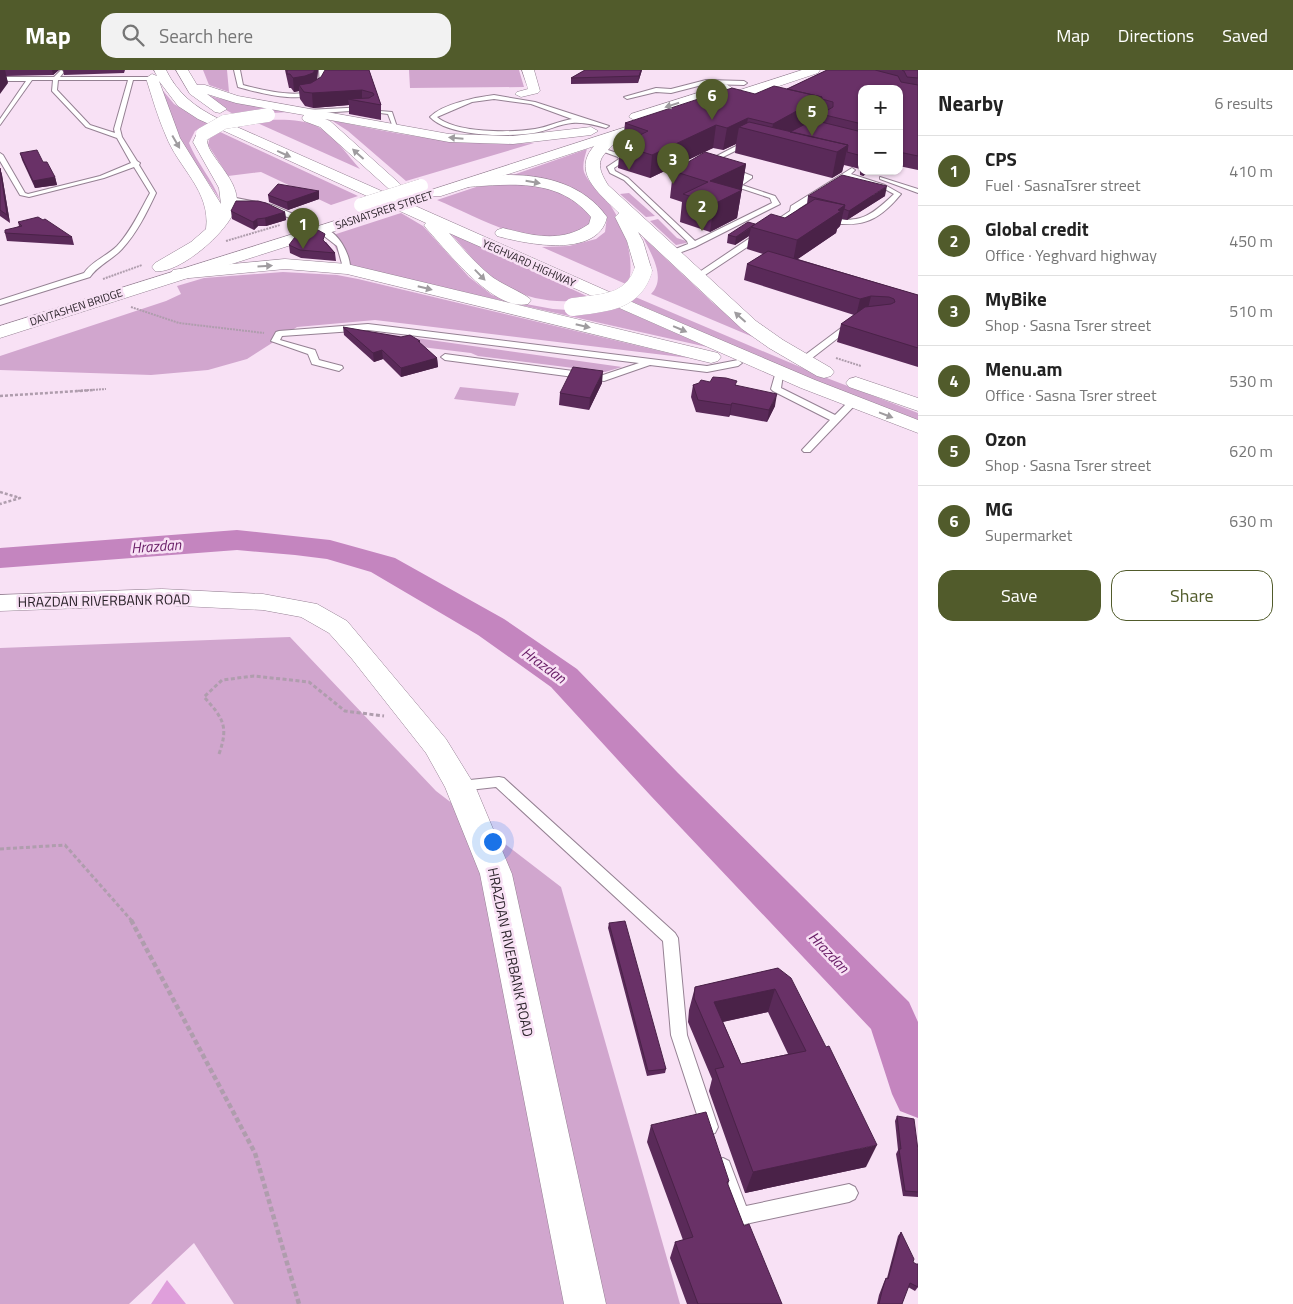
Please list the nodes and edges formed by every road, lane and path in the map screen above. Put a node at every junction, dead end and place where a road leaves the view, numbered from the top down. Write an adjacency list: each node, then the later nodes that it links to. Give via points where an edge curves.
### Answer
1 (63, 70): 11 (lane)
2 (237, 70): 15 (lane, via 240,86)
3 (322, 70): 15 (lane, via 325,80 322,87 305,95 292,97)
4 (528, 70): 17 (street, via 534,91)
5 (785, 70): 16 (main road)
6 (814, 70): 16 (main road)
7 (23, 72): 9 (lane)
8 (155, 73): 12 (lane); 45 (main road, YEGHVARD HIGHWAY, one-way to 45, via 188,108); 48 (main road, one-way to 48, via 173,138 212,200 216,215)
9 (0, 74)
10 (185, 75): 18 (main road, via 201,88); 27 (main road, via 194,91 206,101)
11 (56, 78): 12 (lane); 14 (lane); 30 (lane, via 54,90 88,126)
12 (131, 78): 30 (lane, via 117,129)
13 (0, 79): 14 (lane)
14 (30, 79): 24 (lane)
15 (248, 88): 18 (lane)
16 (741, 89): 19 (lane, via 706,82); 20 (lane); 29 (main road)
17 (521, 94)
18 (222, 95): 22 (main road)
19 (627, 97)
20 (757, 99)
21 (370, 110): 22 (lane)
22 (306, 112): 28 (main road)
23 (382, 112): 28 (lane, via 390,113)
24 (3, 113): 25 (lane)
25 (0, 123)
26 (587, 126): 26 (lane, via 570,121 533,131 506,132 446,125 433,117 436,113 479,98 499,98 524,101); 28 (main road, one-way to 28, via 535,138 486,140); 29 (main road); 47 (main road, SASNATSRER STREET, bridge, via 361,205)
27 (261, 128)
28 (396, 129)
29 (610, 130): 32 (main road); 38 (main road, SASNATSRER STREET)
30 (119, 137): 34 (lane)
31 (762, 148): 50 (lane, via 744,144 710,161 750,177 736,185 773,197 776,204)
32 (599, 149): 42 (main road, via 591,160 591,167); 50 (lane, via 621,156 623,160 610,167 612,172 626,179 688,237)
33 (0, 155): 34 (lane, via 22,194 27,196)
34 (137, 163): 58 (lane, via 153,193 137,225 114,252 90,269 87,275)
35 (350, 167): 39 (main road, YEGHVARD HIGHWAY)
36 (843, 167): 37 (lane)
37 (849, 173): 40 (lane); 43 (lane, via 794,208); 46 (lane, via 898,194 868,220 848,224)
38 (467, 183): 47 (main road, SASNATSRER STREET, via 376,213); 49 (main road, one-way to 49, via 509,179 556,187 577,194 591,205 599,217 597,226 573,239 534,240)
39 (394, 186): 41 (main road, one-way to 41, bridge, via 325,124 310,118 268,115 224,122 203,134 200,142 202,151 218,172); 49 (main road, YEGHVARD HIGHWAY)
40 (918, 191)
41 (231, 199): 47 (lane, via 276,210); 48 (main road, via 226,218)
42 (613, 201): 45 (main road, one-way to 42, bridge, via 494,288 526,301 573,307 626,294 635,289 643,271 636,241); 51 (main road)
43 (794, 212): 44 (lane); 56 (lane)
44 (803, 214)
45 (422, 215): 69 (main road, YEGHVARD HIGHWAY, one-way to 69, via 635,310)
46 (821, 218)
47 (315, 226): 53 (lane, via 339,242); 54 (main road, SASNATSRER STREET); 55 (main road, SASNATSRER STREET)
48 (214, 231): 54 (main road, via 186,254)
49 (503, 234): 52 (main road, YEGHVARD HIGHWAY)
50 (692, 245): 51 (lane)
51 (671, 254): 56 (main road)
52 (553, 256)
53 (346, 269): 55 (main road, one-way to 53, via 285,264); 67 (main road, one-way to 67)
54 (151, 274): 55 (main road, SASNATSRER STREET); 60 (main road, DAVTASHEN BRIDGE); 62 (main road, DAVTASHEN BRIDGE)
55 (179, 274)
56 (696, 277): 65 (main road, one-way to 56, via 749,325)
57 (604, 278): 69 (main road, YEGHVARD HIGHWAY)
58 (0, 303)
59 (125, 304): 63 (path, via 149,316 207,328)
60 (0, 318)
61 (862, 318): 65 (lane)
62 (0, 332)
63 (279, 334): 66 (lane, via 368,326); 68 (lane, via 275,341 312,352 315,362)
64 (445, 357): 66 (lane, via 604,378)
65 (804, 360): 69 (main road)
66 (650, 363): 67 (lane, via 707,369)
67 (738, 364): 70 (main road)
68 (339, 368)
69 (816, 378): 70 (main road); 74 (main road, YEGHVARD HIGHWAY); 75 (main road, YEGHVARD HIGHWAY)
70 (778, 382): 73 (lane); 76 (lane)
71 (106, 390): 72 (path)
72 (0, 396)
73 (767, 396)
74 (853, 402): 76 (lane); 77 (main road, YEGHVARD HIGHWAY, one-way to 77)
75 (918, 406)
76 (835, 419): 78 (lane)
77 (918, 427)
78 (807, 450)
79 (0, 492): 80 (path, via 20,498)
80 (0, 504)
81 (0, 603): 82 (main road, HRAZDAN RIVERBANK ROAD, via 162,597 263,602 308,610 338,627)
82 (414, 720): 83 (path, via 345,712 309,682 254,676 222,680 204,697 222,715 226,737); 84 (main road, HRAZDAN RIVERBANK ROAD, via 436,746)
83 (219, 754)
84 (460, 786): 86 (lane, via 499,782 670,938 679,1035 740,1216); 88 (main road, HRAZDAN RIVERBANK ROAD, via 496,874)
85 (0, 849): 87 (path, via 65,845 134,923 255,1153)
86 (849, 1194)
87 (300, 1304)
88 (585, 1304)

